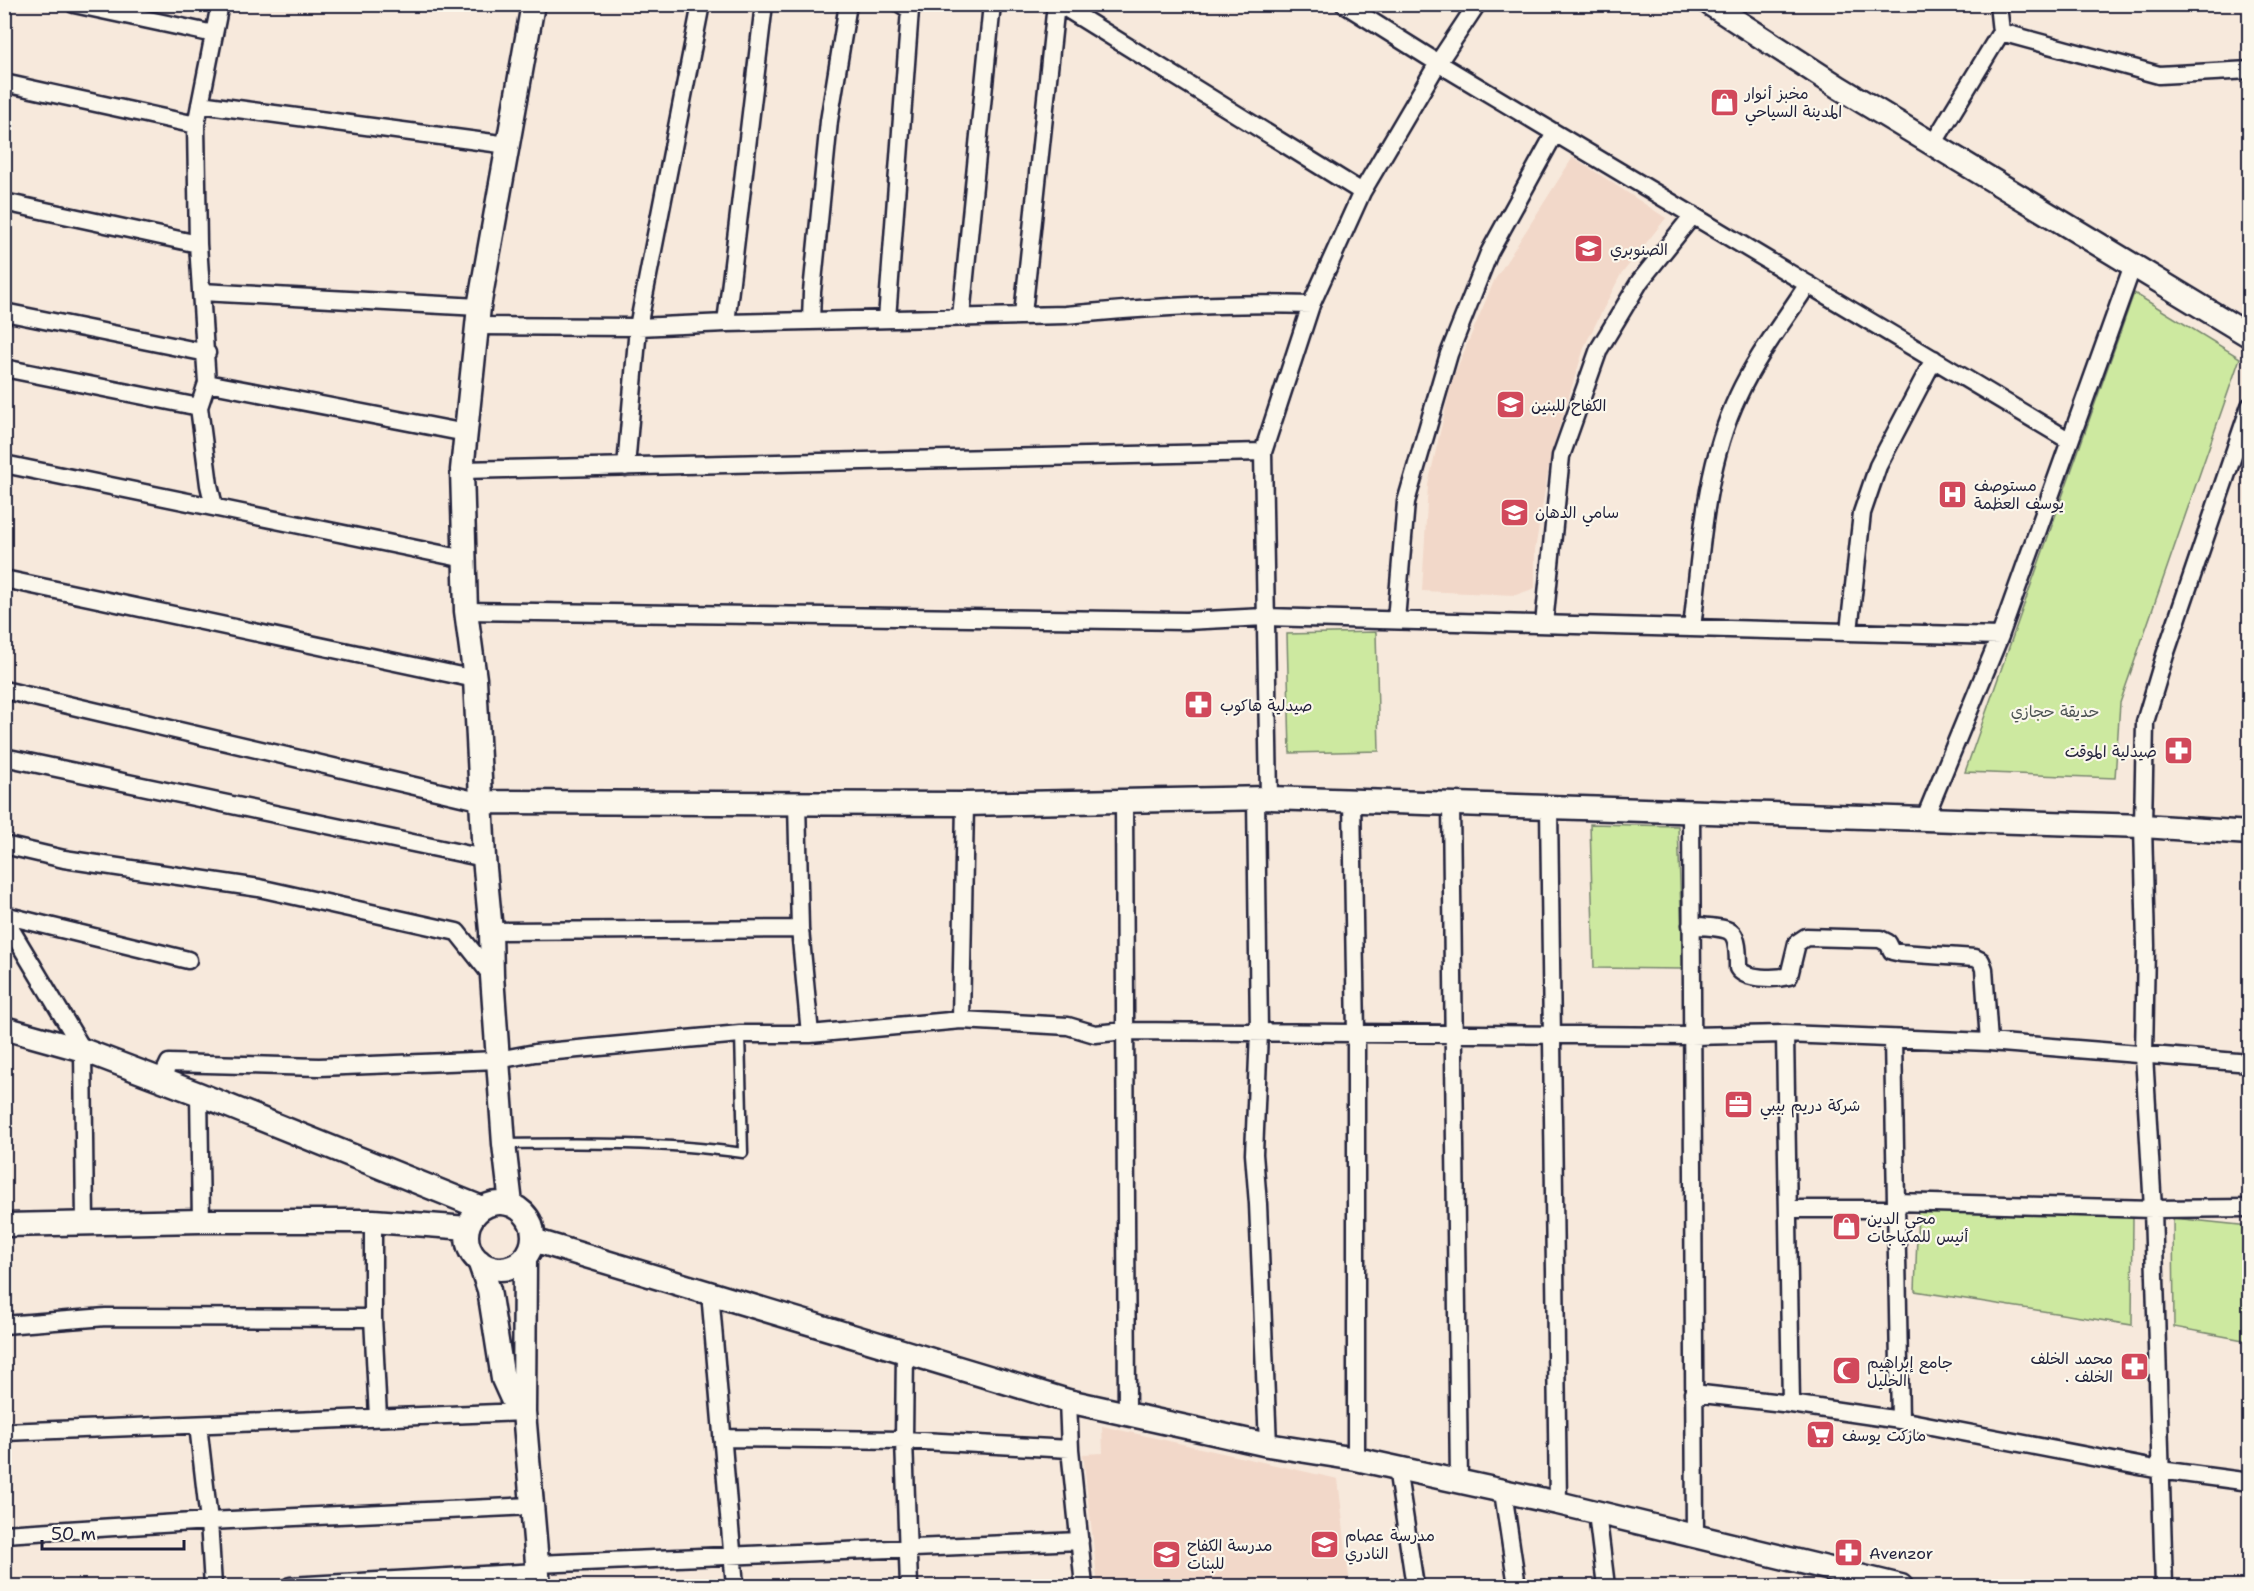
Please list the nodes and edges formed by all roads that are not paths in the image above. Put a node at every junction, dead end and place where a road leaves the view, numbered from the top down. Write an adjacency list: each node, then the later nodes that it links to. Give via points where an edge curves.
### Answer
1 (74, 4): 15 (street)
2 (220, 4): 15 (street)
3 (533, 4): 23 (main road)
4 (701, 4): 39 (street)
5 (764, 4): 38 (street)
6 (848, 4): 37 (street, via 829,121)
7 (901, 4): 36 (street, via 910,10)
8 (992, 4): 35 (street)
9 (1057, 4): 24 (street); 33 (street)
10 (1344, 4): 16 (street)
11 (1477, 4): 16 (street)
12 (1710, 4): 22 (main road)
13 (1998, 4): 14 (street)
14 (2001, 32): 17 (street, via 2158,75); 22 (street)
15 (214, 34): 19 (street)
16 (1438, 63): 21 (street); 24 (street)
17 (2250, 70)
18 (4, 82): 20 (street)
19 (200, 104): 20 (street); 23 (street)
20 (196, 125): 27 (street)
21 (1556, 133): 26 (street); 58 (street, via 1489,253 1449,354 1406,502)
22 (1933, 144): 28 (main road)
23 (508, 145): 34 (main road)
24 (1362, 192): 31 (street)
25 (4, 202): 27 (street)
26 (1693, 215): 29 (street); 59 (street, via 1640,281 1599,349 1562,456)
27 (198, 244): 30 (street)
28 (2133, 265): 40 (main road); 48 (street)
29 (1808, 284): 42 (street); 60 (street, via 1738,396 1715,460)
30 (201, 292): 34 (street); 41 (street)
31 (1311, 305): 33 (street); 49 (street)
32 (4, 312): 41 (street)
33 (1023, 314): 35 (street)
34 (478, 317): 39 (street); 47 (main road)
35 (961, 317): 36 (street)
36 (886, 319): 37 (street)
37 (811, 321): 38 (street)
38 (726, 323): 39 (street)
39 (638, 327): 51 (street)
40 (2250, 336)
41 (207, 353): 44 (street)
42 (1934, 359): 48 (street); 61 (street, via 1878,466 1862,513)
43 (4, 368): 46 (street)
44 (207, 383): 46 (street); 47 (street)
45 (2250, 406): 76 (street, via 2145,722)
46 (199, 407): 53 (street)
47 (466, 433): 52 (main road)
48 (2070, 441): 62 (street)
49 (1263, 452): 51 (street); 57 (street)
50 (4, 464): 53 (street)
51 (626, 467): 52 (street)
52 (462, 470): 54 (main road)
53 (214, 506): 54 (street)
54 (465, 559): 56 (main road)
55 (4, 579): 63 (street)
56 (466, 611): 57 (street, via 1186,621); 63 (main road)
57 (1265, 617): 58 (street); 66 (street)
58 (1396, 620): 59 (street)
59 (1544, 624): 60 (street)
60 (1692, 628): 61 (street)
61 (1849, 631): 62 (street)
62 (2000, 636): 75 (street)
63 (475, 679): 67 (main road)
64 (4, 690): 67 (street)
65 (4, 757): 79 (street)
66 (1262, 798): 68 (main road); 69 (main road); 89 (street)
67 (483, 801): 70 (main road); 79 (main road)
68 (1124, 801): 71 (main road); 88 (street)
69 (1352, 801): 72 (main road); 90 (street)
70 (797, 802): 71 (main road); 82 (street)
71 (965, 804): 86 (street)
72 (1451, 804): 73 (main road); 93 (street)
73 (1549, 807): 74 (main road); 95 (street)
74 (1691, 812): 75 (main road); 81 (street)
75 (1924, 820): 76 (main road)
76 (2143, 826): 77 (main road); 100 (street)
77 (2250, 833)
78 (4, 845): 85 (street, via 64,859 259,888 457,932)
79 (484, 858): 83 (main road)
80 (4, 916): 84 (street); 99 (street)
81 (1691, 926): 96 (street); 98 (street, via 1734,933 1738,941 1738,968 1745,975 1789,976 1797,942 1806,938 1880,939 1892,951 1901,953 1975,958 1984,969)
82 (800, 929): 83 (street); 92 (street)
83 (491, 931): 85 (main road)
84 (188, 960)
85 (492, 976): 101 (main road)
86 (961, 1020): 88 (street, via 1068,1026 1095,1034); 92 (street)
87 (4, 1028): 99 (main road)
88 (1125, 1031): 89 (street); 127 (street)
89 (1259, 1032): 90 (street); 134 (street, via 1254,1154)
90 (1356, 1033): 93 (street); 136 (street)
91 (740, 1034): 92 (street); 101 (street, via 535,1053); 105 (lane, via 743,1154 631,1143)
92 (810, 1034)
93 (1454, 1034): 95 (street); 139 (street)
94 (1785, 1034): 96 (street); 97 (street); 110 (street)
95 (1551, 1035): 96 (street); 142 (street)
96 (1691, 1036): 123 (street)
97 (1893, 1039): 98 (street); 107 (street)
98 (1989, 1042): 100 (street)
99 (83, 1050): 103 (main road); 114 (street)
100 (2144, 1055): 102 (street); 111 (street)
101 (498, 1060): 103 (street, via 319,1067 169,1063); 105 (main road)
102 (2250, 1063)
103 (161, 1080): 104 (main road)
104 (200, 1094): 108 (main road); 112 (street)
105 (504, 1144): 106 (main road)
106 (511, 1204): 108 (main road, via 496,1203); 117 (main road, via 528,1218 532,1229)
107 (1897, 1206): 110 (street); 111 (street); 129 (street)
108 (482, 1208): 116 (main road)
109 (2250, 1208): 111 (street)
110 (1788, 1209): 125 (street)
111 (2153, 1209): 138 (street)
112 (201, 1221): 113 (main road); 114 (main road)
113 (373, 1221): 116 (main road); 120 (street)
114 (85, 1223): 115 (main road)
115 (4, 1225)
116 (468, 1228): 118 (main road, via 467,1240)
117 (529, 1249): 118 (main road, via 515,1266 503,1269); 119 (main road); 126 (main road)
118 (479, 1262): 126 (main road, via 489,1290 503,1379 512,1399)
119 (710, 1292): 122 (main road); 132 (street)
120 (373, 1318): 121 (street, via 106,1317); 128 (street)
121 (4, 1325)
122 (905, 1351): 124 (main road); 133 (street)
123 (1693, 1393): 125 (street); 147 (street)
124 (1068, 1401): 127 (main road); 135 (street)
125 (1791, 1404): 129 (street)
126 (524, 1412): 128 (street); 143 (main road)
127 (1127, 1413): 134 (main road)
128 (378, 1417): 130 (street)
129 (1900, 1420): 138 (street)
130 (198, 1425): 131 (street); 145 (street)
131 (4, 1432)
132 (722, 1438): 133 (street); 150 (street)
133 (904, 1440): 135 (street); 149 (street)
134 (1268, 1445): 136 (main road)
135 (1070, 1449): 148 (street)
136 (1356, 1459): 137 (main road)
137 (1397, 1468): 139 (main road); 157 (street)
138 (2160, 1470): 140 (street); 161 (street)
139 (1459, 1482): 141 (main road)
140 (2250, 1482)
141 (1503, 1492): 142 (main road); 158 (street)
142 (1558, 1503): 144 (main road)
143 (531, 1506): 145 (street); 151 (main road)
144 (1597, 1513): 147 (main road); 159 (street)
145 (209, 1521): 146 (street); 152 (street)
146 (4, 1534)
147 (1695, 1537): 160 (main road)
148 (1080, 1541): 149 (street); 156 (street)
149 (908, 1549): 150 (street); 155 (street)
150 (733, 1557): 151 (street); 154 (street)
151 (538, 1574): 153 (street)
152 (213, 1587)
153 (290, 1587)
154 (735, 1587)
155 (909, 1587)
156 (1084, 1587)
157 (1415, 1587)
158 (1517, 1587)
159 (1606, 1587)
160 (1901, 1587)
161 (2164, 1587)

